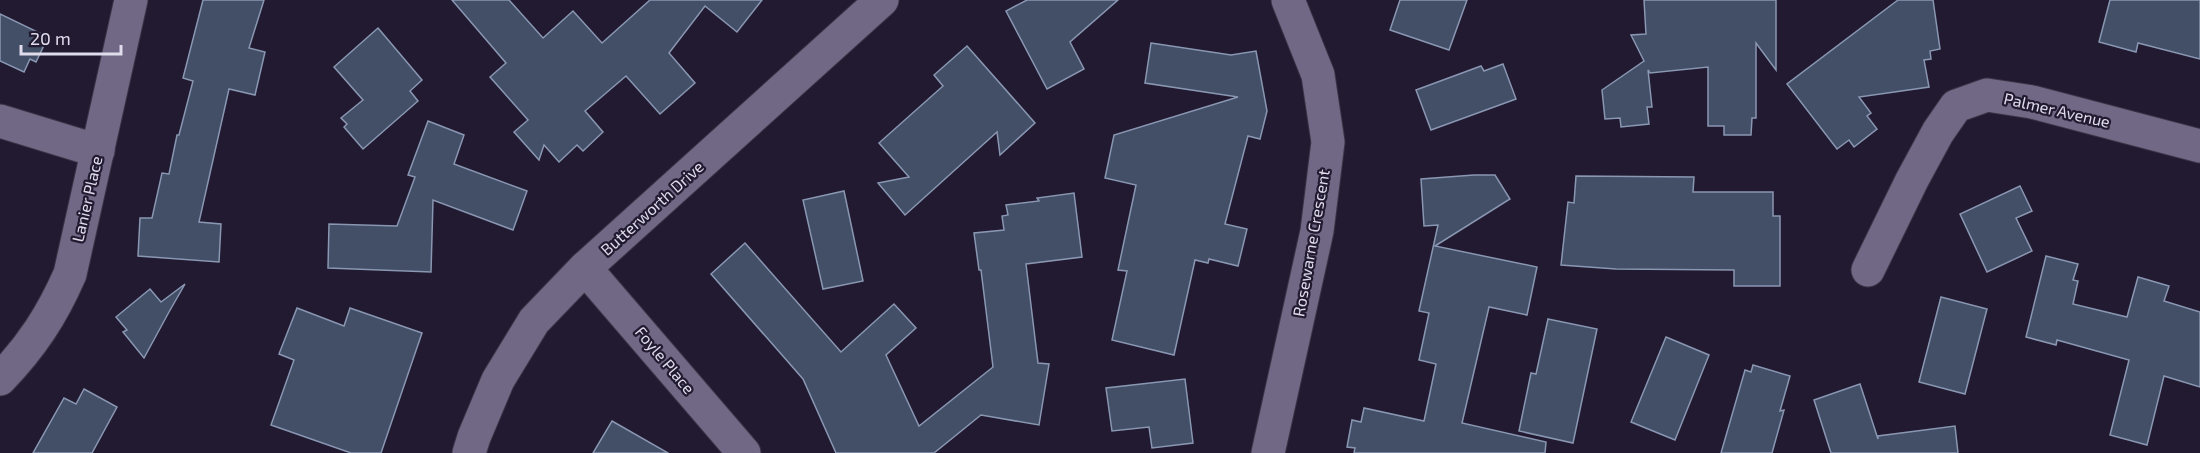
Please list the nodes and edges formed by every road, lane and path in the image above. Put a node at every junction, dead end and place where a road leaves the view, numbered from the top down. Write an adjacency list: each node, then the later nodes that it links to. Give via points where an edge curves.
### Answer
1 (131, 0): 6 (street, Lanier Place)
2 (882, 0): 7 (street, Butterworth Drive)
3 (1288, 0): 12 (street, Rosewarne Crescent, via 1318,75 1328,142 1317,231)
4 (0, 121): 6 (street)
5 (2200, 146): 8 (street, Palmer Avenue, via 2032,102 1987,95 1956,106 1912,180)
6 (98, 151): 9 (street, Lanier Place, via 70,274 37,337)
7 (585, 268): 10 (street, Butterworth Drive, via 534,321 498,380); 11 (street, Foyle Place)
8 (1868, 270)
9 (0, 379)
10 (470, 453)
11 (744, 453)
12 (1268, 453)

